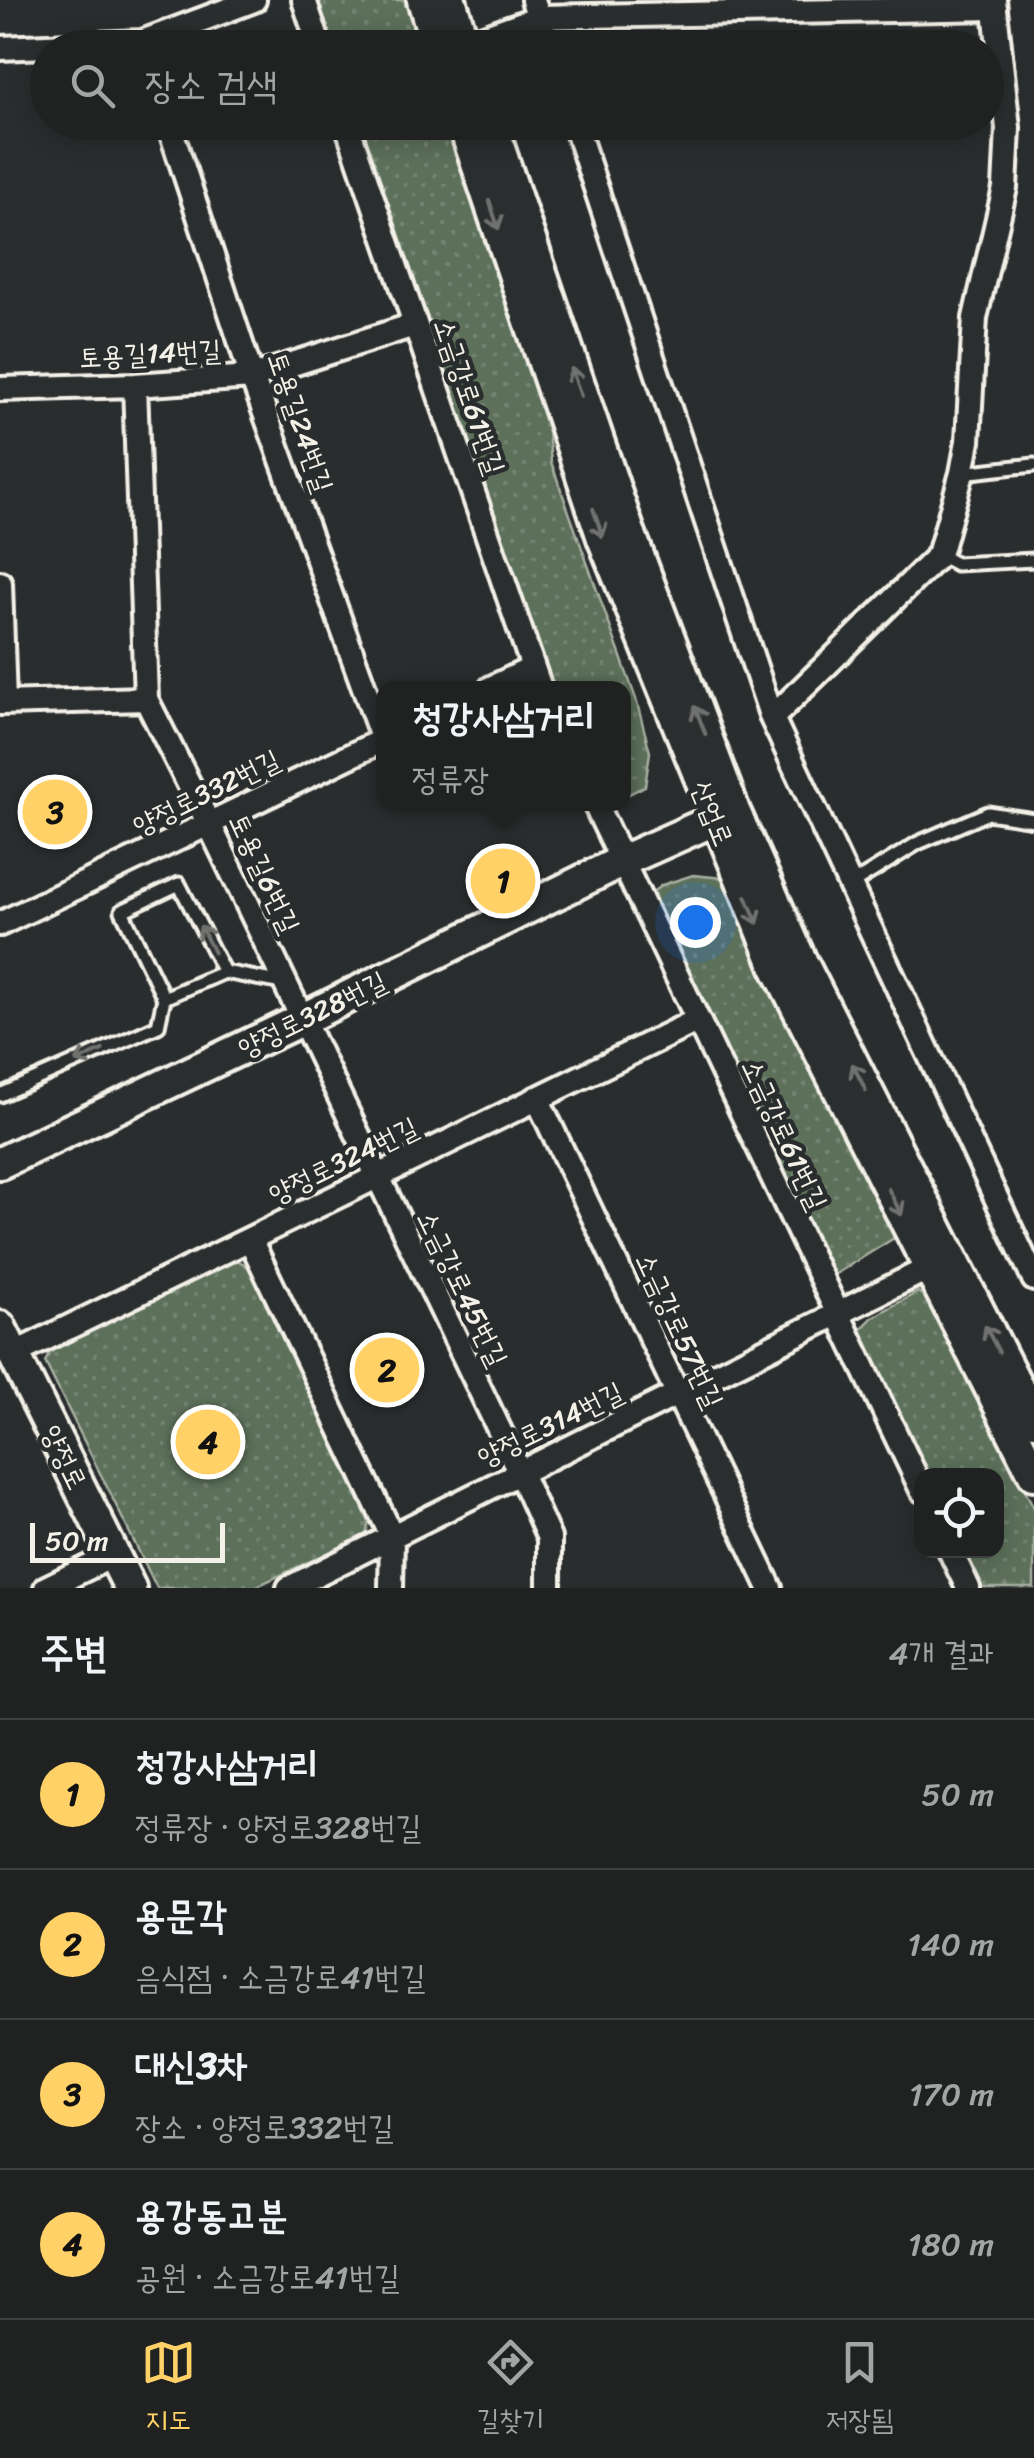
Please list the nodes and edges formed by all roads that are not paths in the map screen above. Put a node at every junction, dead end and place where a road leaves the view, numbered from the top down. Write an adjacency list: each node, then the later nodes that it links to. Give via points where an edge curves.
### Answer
1 (254, 0): 7 (street)
2 (304, 0): 8 (street)
3 (422, 0): 9 (street)
4 (450, 0): 10 (street)
5 (995, 4): 6 (street); 12 (street)
6 (536, 8): 11 (street)
7 (180, 30)
8 (314, 30)
9 (444, 30)
10 (454, 30)
11 (490, 30)
12 (998, 30)
13 (30, 47): 14 (street)
14 (0, 48)
15 (1004, 90): 26 (street, via 1005,188 974,318)
16 (174, 140): 22 (street, 토용길24번길)
17 (352, 140): 21 (street, 소금강로61번길)
18 (469, 140): 37 (street, 산업로, one-way to 37, via 603,538)
19 (496, 140): 37 (street, 산업로, one-way to 19)
20 (580, 140): 33 (street)
21 (414, 325): 22 (street, 토용길14번길); 30 (street, 소금강로61번길)
22 (252, 377): 23 (street, 토용길14번길); 34 (street, 토용길24번길)
23 (135, 385): 24 (street, 토용길14번길); 31 (street, 토용길6번길)
24 (0, 389)
25 (1034, 466): 26 (lane)
26 (962, 473): 27 (street)
27 (939, 555): 28 (lane, via 956,564); 33 (street)
28 (1034, 560)
29 (0, 583): 32 (street)
30 (535, 679)
31 (146, 699): 32 (street); 39 (street, 토용길6번길)
32 (2, 703)
33 (772, 718): 41 (street)
34 (376, 721)
35 (376, 743): 39 (street, 양정로332번길)
36 (597, 811): 40 (street, 소금강로61번길)
37 (725, 815): 40 (street, 양정로328번길); 53 (street, 산업로, via 800,959)
38 (1034, 820): 41 (lane, via 988,813 918,842)
39 (209, 824): 42 (street, 양정로332번길); 44 (street, 토용길6번길)
40 (622, 861): 46 (street, 양정로328번길); 47 (street, 소금강로61번길)
41 (850, 885): 54 (street)
42 (0, 924)
43 (224, 972): 44 (lane); 45 (lane); 45 (lane, one-way to 45, via 178,884 122,912)
44 (283, 983): 46 (street, 토용길6번길)
45 (164, 998): 48 (lane, one-way to 48, via 158,1026)
46 (301, 1020): 50 (street, 양정로328번길); 51 (street, 소금강로45번길)
47 (698, 1020): 49 (street, 양정로324번길); 55 (street, 소금강로61번길)
48 (0, 1095)
49 (537, 1098): 51 (street, 양정로324번길); 58 (street, 소금강로57번길)
50 (0, 1163)
51 (376, 1177): 52 (street, 양정로324번길); 60 (street, 소금강로45번길)
52 (250, 1239): 57 (street, 양정로324번길); 63 (street)
53 (939, 1263): 55 (street, 양정로314번길); 59 (street, 산업로, one-way to 53); 62 (street, 산업로)
54 (1034, 1278)
55 (838, 1314): 58 (street, 양정로314번길); 61 (street, 소금강로61번길)
56 (0, 1326): 57 (street, 양정로)
57 (14, 1354): 64 (street, 양정로)
58 (677, 1394): 60 (street, 양정로314번길); 71 (street, 소금강로57번길)
59 (1034, 1420)
60 (520, 1472): 63 (street, 양정로314번길); 70 (street, 소금강로45번길, via 549,1538)
61 (914, 1473)
62 (1034, 1474)
63 (392, 1536): 68 (street, 양정로314번길); 69 (street)
64 (114, 1555): 66 (street); 67 (street, 양정로)
65 (954, 1558): 72 (street)
66 (46, 1588)
67 (130, 1588)
68 (289, 1588)
69 (391, 1588)
70 (548, 1588)
71 (770, 1588)
72 (968, 1588)

